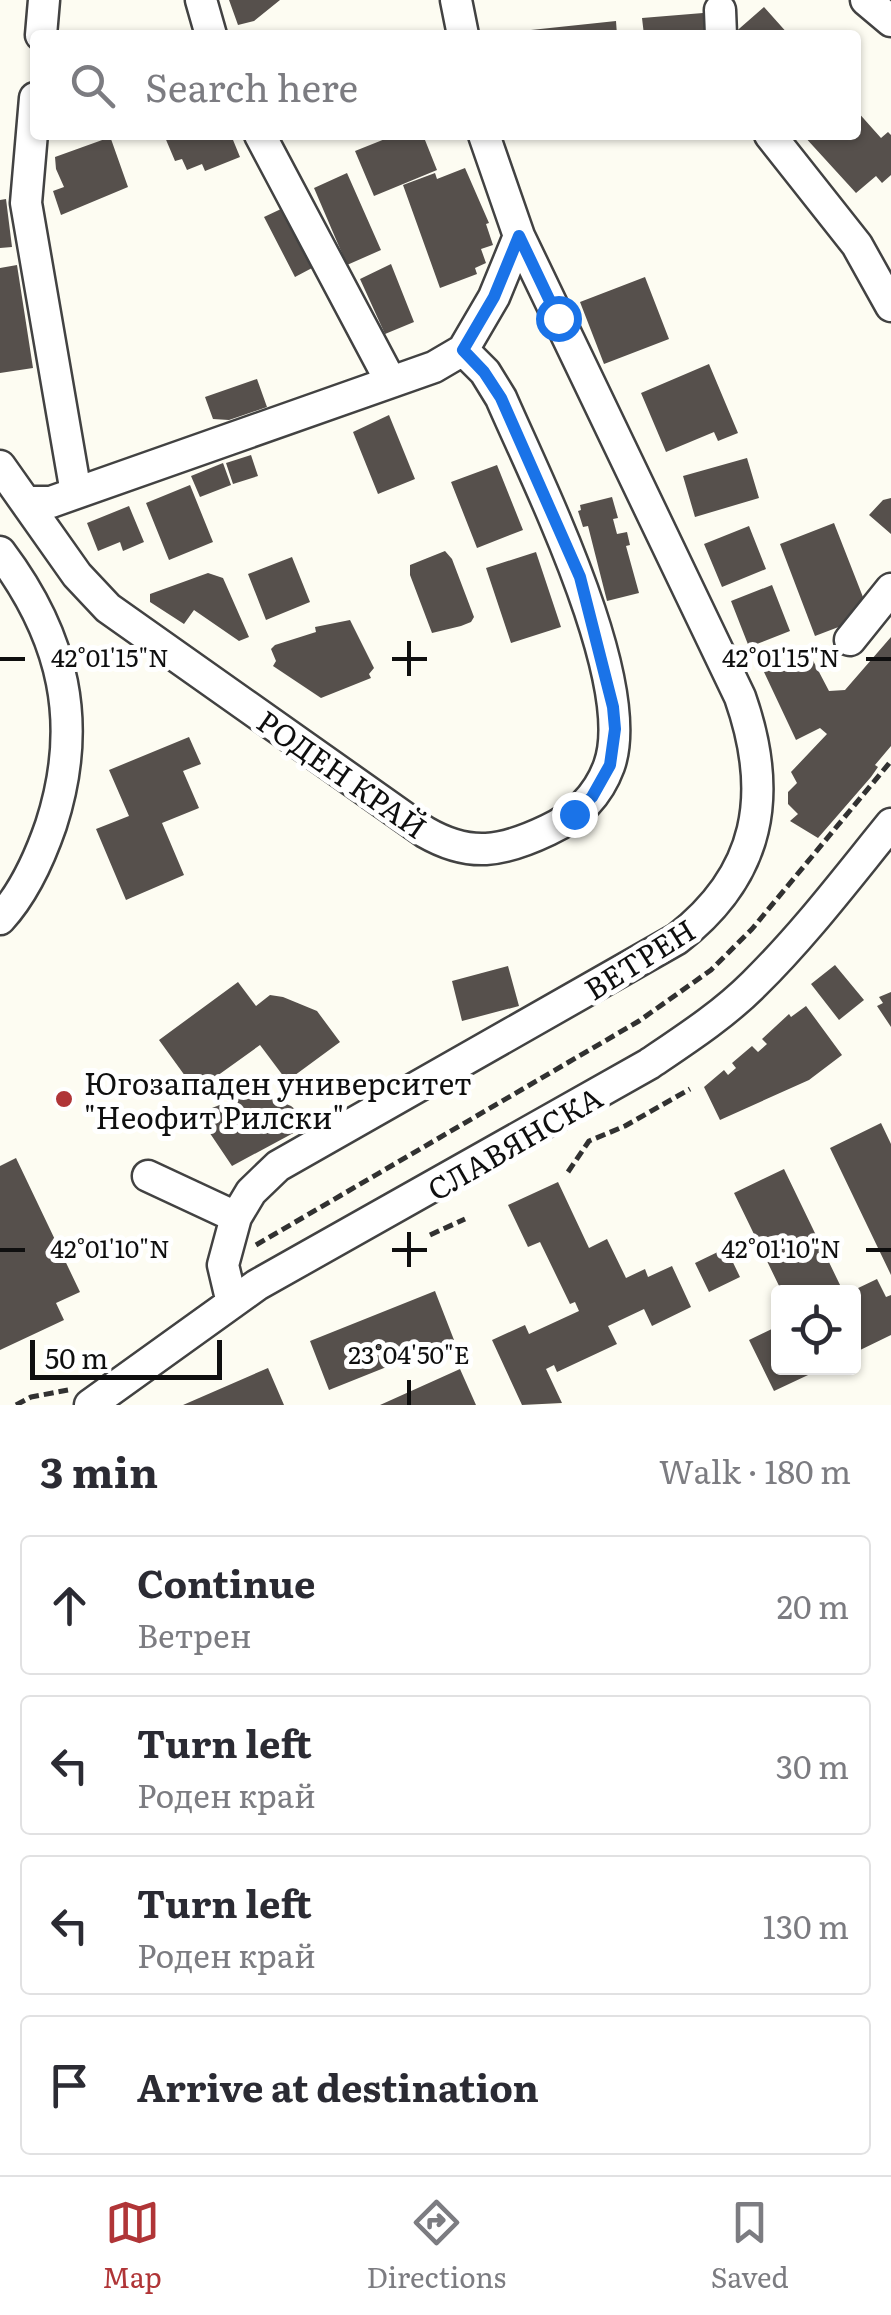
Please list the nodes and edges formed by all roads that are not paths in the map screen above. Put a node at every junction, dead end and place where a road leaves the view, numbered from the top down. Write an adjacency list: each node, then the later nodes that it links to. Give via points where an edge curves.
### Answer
1 (44, 0): 6 (street)
2 (201, 0): 7 (street)
3 (456, 0): 8 (street)
4 (866, 0): 5 (street)
5 (891, 21)
6 (41, 30)
7 (210, 30)
8 (462, 30)
9 (31, 140): 18 (street, via 26,203)
10 (263, 140): 16 (street)
11 (486, 140): 13 (street, ВЕТРЕН)
12 (774, 140): 14 (street, via 856,245)
13 (519, 236): 15 (street); 26 (street, ВЕТРЕН, via 740,696 758,770 750,840 718,903 677,939 278,1166)
14 (891, 306)
15 (463, 350): 16 (street); 19 (street, РОДЕН КРАЙ, via 501,398 580,577 614,718 610,765 592,797 562,823 517,843 467,850 425,832 108,608)
16 (391, 382): 18 (street)
17 (0, 466): 19 (street, РОДЕН КРАЙ)
18 (76, 493): 19 (street)
19 (28, 502)
20 (0, 552): 24 (street, via 44,619 69,723 63,787 44,847)
21 (891, 589): 22 (street)
22 (850, 640)
23 (891, 824): 27 (street, СЛАВЯНСКА, via 794,942 702,1028)
24 (0, 919)
25 (148, 1176): 26 (street)
26 (236, 1217): 27 (street, ВЕТРЕН, via 223,1265)
27 (232, 1302): 28 (street, СЛАВЯНСКА)
28 (90, 1405)

